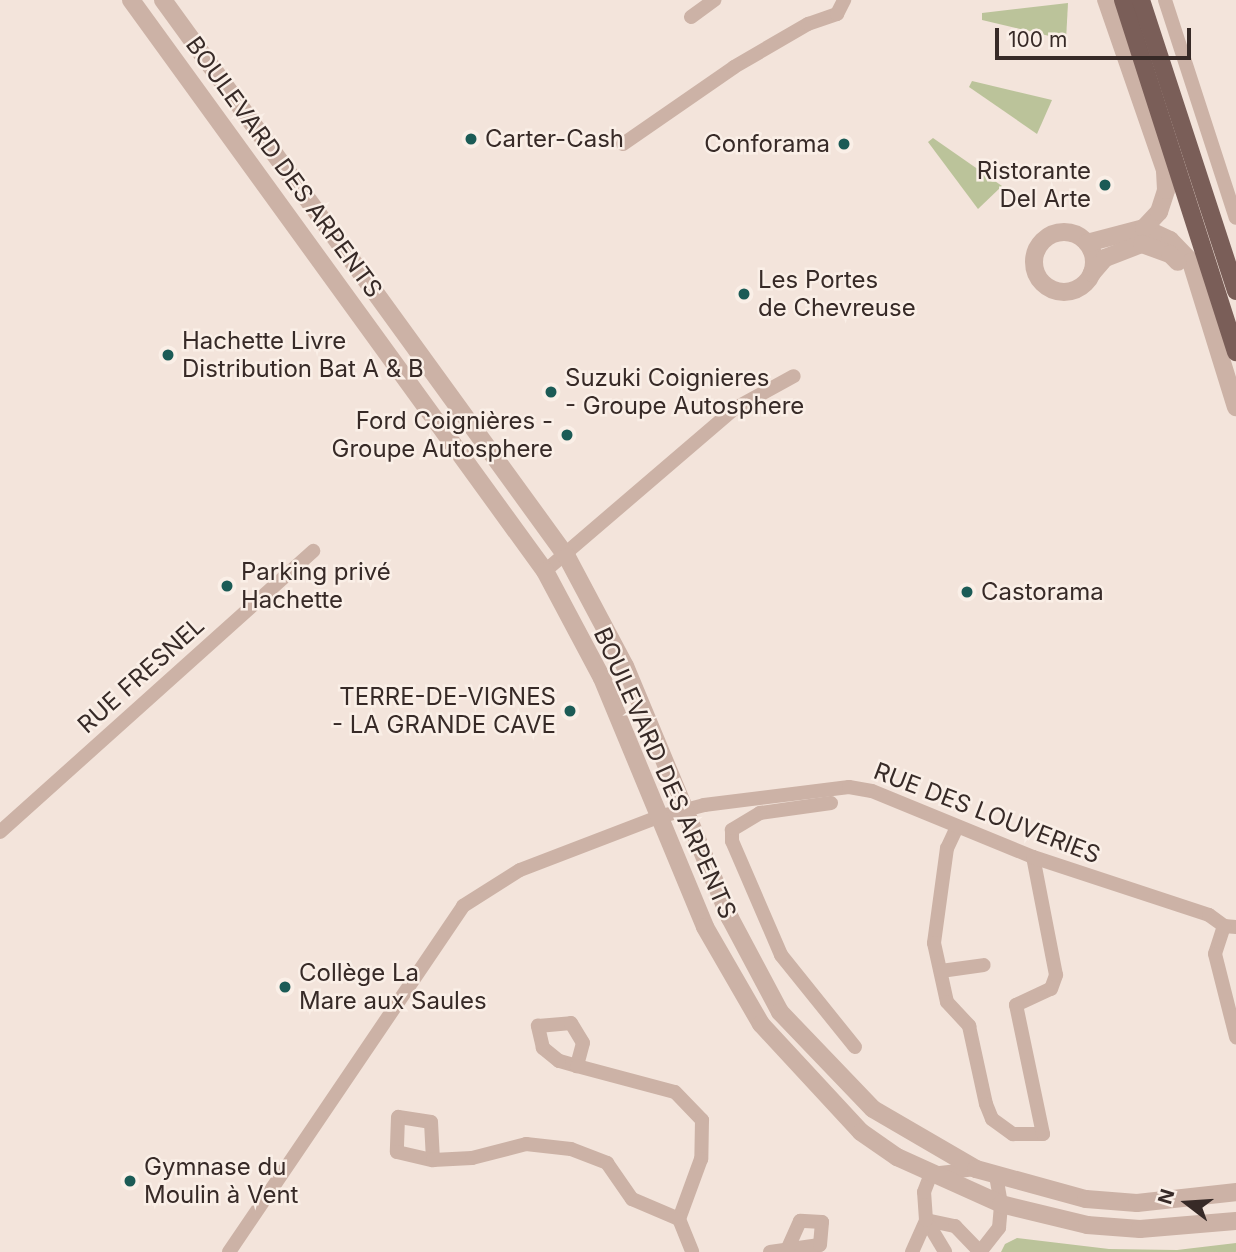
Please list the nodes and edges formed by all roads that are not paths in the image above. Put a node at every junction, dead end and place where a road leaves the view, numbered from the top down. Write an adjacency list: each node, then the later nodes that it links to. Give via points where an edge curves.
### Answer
1 (131, 0): 22 (street, BOULEVARD DES ARPENTS)
2 (163, 0): 21 (street, BOULEVARD DES ARPENTS)
3 (714, 0): 9 (street)
4 (845, 0): 10 (street, via 837,14 808,24 734,67)
5 (1106, 0): 12 (street, via 1165,170 1159,212)
6 (1123, 0): 17 (main road)
7 (1141, 0): 16 (main road)
8 (1165, 0): 11 (street)
9 (691, 18)
10 (623, 144)
11 (1236, 218)
12 (1144, 228): 13 (street); 15 (street, via 1184,251)
13 (1087, 243): 14 (street); 14 (street, via 1069,232 1053,234 1040,243 1034,268 1042,283 1058,292 1075,290)
14 (1092, 273): 15 (street, via 1105,258 1142,244 1170,254)
15 (1197, 288): 19 (street)
16 (1236, 291)
17 (1236, 352)
18 (794, 376): 21 (street, via 734,409)
19 (1236, 407)
20 (313, 551): 28 (street, RUE FRESNEL)
21 (567, 557): 22 (street); 25 (street, BOULEVARD DES ARPENTS, via 625,666)
22 (545, 571): 26 (street, BOULEVARD DES ARPENTS, via 602,678)
23 (831, 803): 24 (street)
24 (760, 806): 25 (street, RUE DES LOUVERIES); 27 (street, RUE DES LOUVERIES, via 849,787 872,791); 34 (street, via 732,830 732,841 781,956)
25 (685, 809): 26 (street, RUE DES LOUVERIES); 37 (street, BOULEVARD DES ARPENTS, via 730,918 779,1012 873,1108)
26 (659, 817): 38 (street, BOULEVARD DES ARPENTS, via 705,928 761,1024 861,1132); 46 (street, RUE DES LOUVERIES, via 510,875 463,906)
27 (957, 827): 29 (street, RUE DES LOUVERIES); 32 (street, via 947,848 934,943)
28 (0, 832)
29 (1034, 857): 30 (street, RUE DES LOUVERIES); 32 (street, via 1056,975 1051,989 1016,1005 1043,1134 1013,1134 992,1119 969,1026 947,1002)
30 (1230, 926): 33 (street, via 1215,954)
31 (984, 965): 32 (street)
32 (941, 971)
33 (1236, 1037)
34 (855, 1047)
35 (578, 1066): 42 (street, via 675,1092 702,1120 701,1160)
36 (433, 1160): 42 (street, via 472,1158 526,1144 570,1149 607,1163 632,1199)
37 (976, 1169): 38 (street); 39 (street, BOULEVARD DES ARPENTS)
38 (931, 1174): 41 (street, BOULEVARD DES ARPENTS); 43 (street, via 924,1192)
39 (996, 1176): 40 (street, BOULEVARD DES ARPENTS, via 1086,1199 1137,1203); 41 (street)
40 (1236, 1192)
41 (1001, 1204): 44 (street, BOULEVARD DES ARPENTS, via 1087,1225 1140,1228); 51 (street, via 999,1228)
42 (679, 1219): 47 (street)
43 (926, 1220): 49 (street); 50 (street); 51 (street, via 955,1226)
44 (1236, 1221)
45 (788, 1248): 48 (street)
46 (229, 1252)
47 (692, 1252)
48 (770, 1252)
49 (912, 1252)
50 (945, 1252)
51 (980, 1252)

